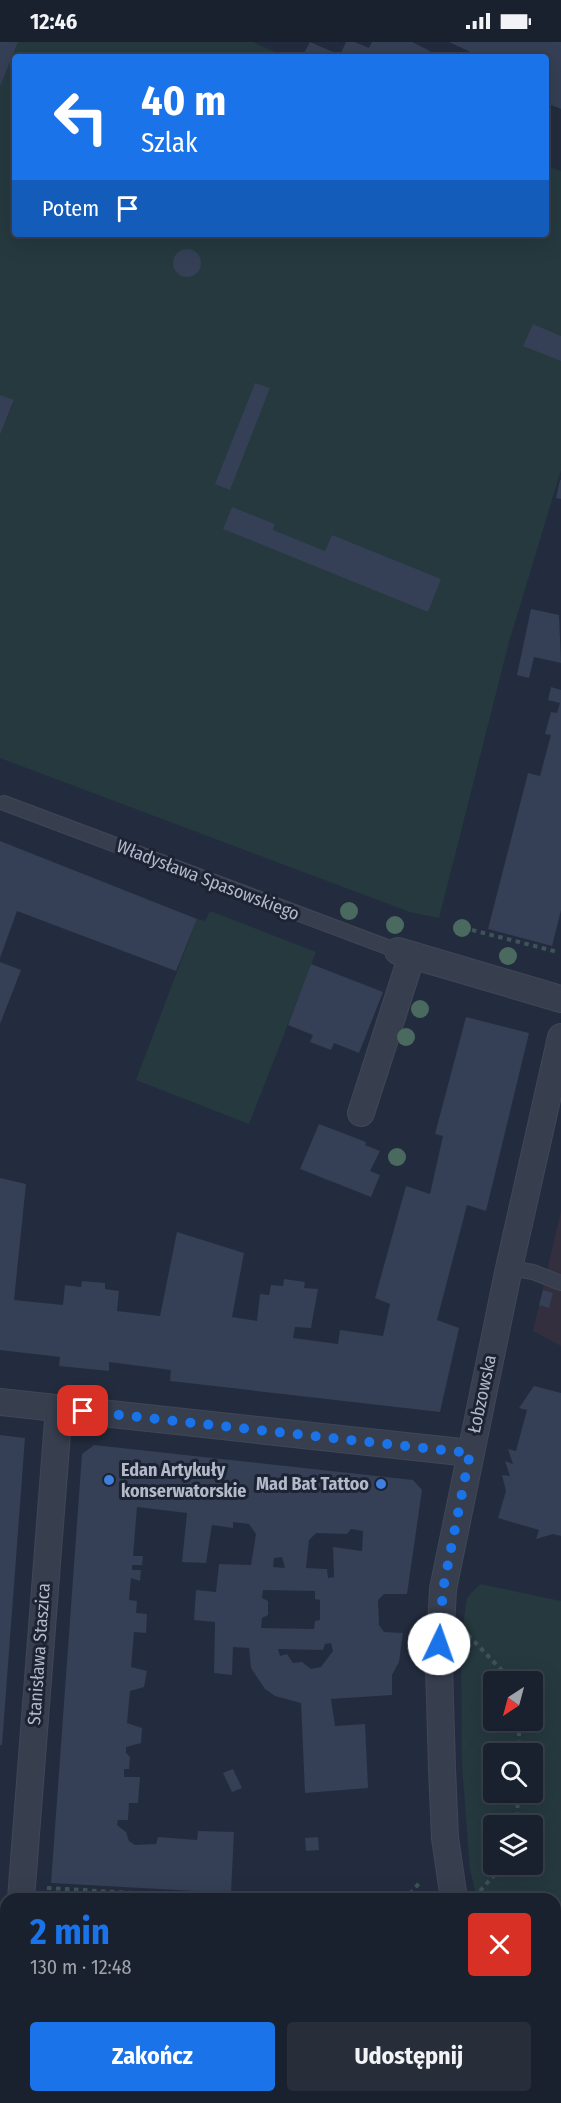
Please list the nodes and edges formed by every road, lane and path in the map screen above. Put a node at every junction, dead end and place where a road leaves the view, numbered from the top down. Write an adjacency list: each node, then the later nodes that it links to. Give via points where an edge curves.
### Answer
1 (4, 803): 4 (lane, Władysława Spasowskiego)
2 (472, 930): 3 (path)
3 (558, 952)
4 (405, 953): 5 (street, Władysława Spasowskiego); 7 (street)
5 (561, 999)
6 (561, 1037): 8 (street, Łobzowska)
7 (361, 1113)
8 (509, 1268): 9 (lane); 12 (street, Łobzowska)
9 (561, 1283)
10 (0, 1402): 11 (street)
11 (59, 1408): 12 (street); 18 (street, Stanisława Staszica)
12 (470, 1453): 21 (street, Łobzowska, via 439,1622 446,1838)
13 (464, 1630): 14 (path)
14 (503, 1671)
15 (495, 1875): 22 (path)
16 (420, 1882): 20 (path)
17 (47, 1888): 19 (path)
18 (21, 1893)
19 (132, 1893)
20 (411, 1893)
21 (453, 1893)
22 (479, 1893)

